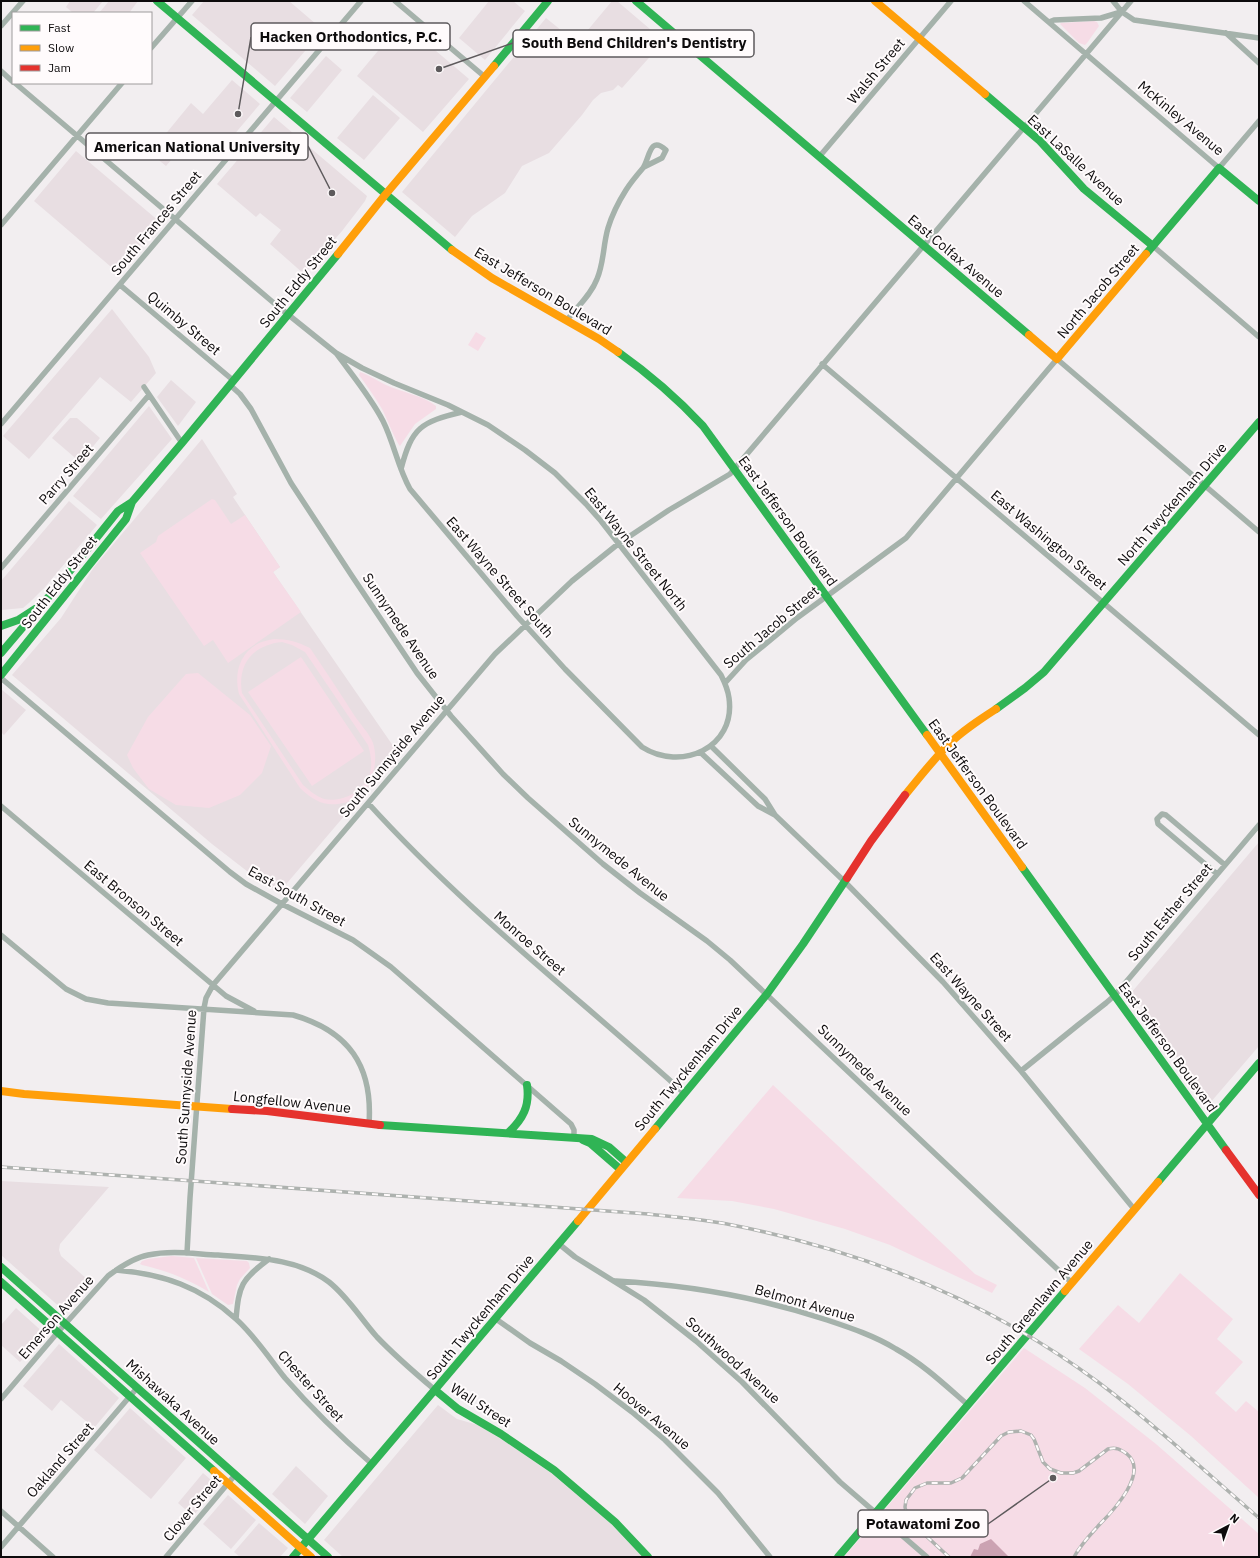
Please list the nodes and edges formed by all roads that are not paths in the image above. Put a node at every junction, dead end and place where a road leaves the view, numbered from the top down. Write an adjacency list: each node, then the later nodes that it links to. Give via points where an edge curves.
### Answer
1 (23, 1): 13 (street)
2 (157, 1): 16 (street, East Jefferson Boulevard)
3 (192, 1): 16 (street)
4 (361, 1): 30 (street, South Frances Street)
5 (395, 1): 26 (street)
6 (548, 1): 26 (street, South Eddy Street)
7 (636, 1): 34 (street, East Colfax Avenue)
8 (875, 1): 20 (street, East LaSalle Avenue)
9 (951, 1): 20 (street, Walsh Street)
10 (1024, 1): 17 (street, McKinley Avenue)
11 (1113, 1): 14 (street)
12 (1131, 1): 14 (street, South Sunnyside Avenue)
13 (13, 12)
14 (1122, 12): 17 (street, via 1101,18); 19 (street, via 1134,20); 23 (street, South Sunnyside Avenue)
15 (12, 14): 18 (street)
16 (177, 18): 22 (street); 30 (street, East Jefferson Boulevard)
17 (1049, 22): 23 (street, McKinley Avenue)
18 (1, 26)
19 (1225, 33): 21 (street); 24 (street)
20 (919, 38): 32 (street, East LaSalle Avenue); 34 (street, Walsh Street)
21 (1259, 38)
22 (152, 47)
23 (1086, 54): 32 (street, South Sunnyside Avenue); 36 (street, McKinley Avenue)
24 (1259, 63)
25 (1, 71): 27 (street)
26 (485, 78): 37 (street, South Eddy Street)
27 (12, 80)
28 (16, 84): 33 (street)
29 (121, 84): 33 (street)
30 (276, 102): 37 (street, East Jefferson Boulevard); 39 (street, South Frances Street)
31 (1259, 121): 36 (street, North Jacob Street)
32 (1023, 127): 41 (street, South Sunnyside Avenue); 42 (street, East LaSalle Avenue, via 1047,148 1084,189)
33 (76, 136): 39 (street); 40 (street)
34 (819, 157): 41 (street, East Colfax Avenue)
35 (644, 167): 45 (street, via 626,190 612,217 601,268 592,289)
36 (1220, 168): 38 (street, McKinley Avenue); 42 (street, North Jacob Street)
37 (385, 195): 44 (street, South Eddy Street); 45 (street, East Jefferson Boulevard, via 463,258 511,290)
38 (1259, 201)
39 (175, 220): 43 (street, South Frances Street); 44 (street)
40 (1, 225)
41 (923, 245): 48 (street, East Colfax Avenue); 49 (street, South Sunnyside Avenue)
42 (1153, 246): 46 (street, East LaSalle Avenue); 48 (street, North Jacob Street)
43 (120, 284): 50 (street, Quimby Street); 55 (street, South Frances Street)
44 (288, 315): 47 (street); 50 (street, South Eddy Street)
45 (567, 320): 57 (street, East Jefferson Boulevard, via 644,370 679,400 703,426)
46 (1259, 337)
47 (336, 353): 53 (street, East Wayne Street North, via 362,368); 58 (street, East Wayne Street South, via 382,421)
48 (1057, 359): 59 (street, North Jacob Street); 60 (street, East Colfax Avenue)
49 (822, 364): 57 (street, South Sunnyside Avenue); 59 (street, East Washington Street)
50 (232, 383): 56 (street, South Eddy Street); 74 (street, Sunnymede Avenue, via 251,409 290,482 418,673)
51 (144, 387): 52 (street)
52 (149, 395): 56 (street); 64 (street, Parry Street)
53 (462, 412): 58 (street, via 433,420 417,432 406,449); 63 (street, East Wayne Street North, via 510,439 555,474 586,504)
54 (1259, 422): 60 (street, North Twyckenham Drive)
55 (1, 424)
56 (182, 443): 61 (street, South Eddy Street)
57 (734, 468): 63 (street, South Sunnyside Avenue, via 726,477 669,510); 65 (street, East Jefferson Boulevard)
58 (401, 469): 68 (street, East Wayne Street South, via 416,498)
59 (956, 477): 65 (street, South Jacob Street, via 906,538); 66 (street, East Washington Street)
60 (1205, 485): 62 (street, East Colfax Avenue); 66 (street, North Twyckenham Drive)
61 (132, 502): 67 (street, South Eddy Street, via 118,511); 71 (street, South Eddy Street, via 126,518)
62 (1259, 532)
63 (618, 544): 68 (street, South Sunnyside Avenue); 73 (street, East Wayne Street North)
64 (1, 568)
65 (827, 596): 73 (street, South Jacob Street, via 746,660); 78 (street, East Jefferson Boulevard)
66 (1104, 603): 75 (street, East Washington Street); 78 (street, South Twyckenham Drive, via 1044,672 964,731)
67 (43, 604): 69 (street, via 18,620); 70 (street, South Eddy Street)
68 (525, 624): 74 (street, South Sunnyside Avenue, via 484,665); 77 (street, East Wayne Street South, via 565,669 642,747 669,757 694,755)
69 (1, 626)
70 (1, 653)
71 (1, 675)
72 (1, 678): 86 (street, East South Street, via 224,868)
73 (725, 683): 76 (street, East Wayne Street North, via 730,699 728,718 721,736)
74 (446, 710): 79 (street, South Sunnyside Avenue); 89 (street, Sunnymede Avenue, via 503,774 545,813 622,880 707,941)
75 (1259, 735)
76 (711, 746): 77 (street, East Wayne Street North); 81 (street, East Wayne Street, via 766,799)
77 (700, 752): 81 (street, East Wayne Street, via 758,806)
78 (940, 754): 85 (street, South Twyckenham Drive, via 894,809); 90 (street, East Jefferson Boulevard)
79 (368, 803): 86 (street, South Sunnyside Avenue); 97 (street, Monroe Street, via 467,904)
80 (1, 806): 88 (street, East Bronson Street)
81 (775, 815): 85 (street, East Wayne Street)
82 (1259, 825): 83 (street, South Esther Street)
83 (1225, 865): 84 (street, South Esther Street); 84 (street, via 1166,815 1159,816 1158,824)
84 (1217, 874): 90 (street, South Esther Street)
85 (844, 881): 89 (street, South Twyckenham Drive); 94 (street, East Wayne Street, via 943,982)
86 (282, 904): 88 (street, South Sunnyside Avenue); 95 (street, East South Street, via 353,940 391,967)
87 (1, 935): 91 (street, via 66,989 86,999)
88 (213, 985): 91 (street, South Sunnyside Avenue); 92 (street, East Bronson Street, via 226,996)
89 (767, 994): 97 (street, South Twyckenham Drive); 114 (street, Sunnymede Avenue)
90 (1115, 995): 94 (street, South Esther Street); 100 (street, East Jefferson Boulevard)
91 (204, 1008): 92 (street); 98 (street, South Sunnyside Avenue)
92 (256, 1012): 99 (street, via 293,1015 310,1020 339,1038 356,1058 365,1075 370,1100)
93 (1259, 1063): 100 (street, South Greenlawn Avenue)
94 (1021, 1071): 106 (street, East Wayne Street)
95 (527, 1085): 101 (street, via 528,1108); 102 (street, East South Street, via 571,1124)
96 (1, 1091): 98 (street, Longfellow Avenue)
97 (684, 1093): 103 (street, South Twyckenham Drive)
98 (197, 1106): 99 (street, Longfellow Avenue, via 282,1112); 108 (street, South Sunnyside Avenue)
99 (369, 1124): 101 (street, Longfellow Avenue)
100 (1208, 1124): 105 (street, East Jefferson Boulevard); 106 (street, South Greenlawn Avenue)
101 (508, 1133): 102 (street, Longfellow Avenue)
102 (577, 1138): 103 (street, Longfellow Avenue, via 601,1142); 104 (street, Longfellow Avenue, via 590,1143)
103 (626, 1162): 104 (street, South Twyckenham Drive)
104 (620, 1169): 107 (street, South Twyckenham Drive)
105 (1259, 1195)
106 (1134, 1209): 114 (street, South Greenlawn Avenue)
107 (559, 1244): 112 (street, Southwood Avenue, via 566,1251); 116 (street, South Twyckenham Drive)
108 (187, 1253): 109 (street, Wall Street); 111 (street, Emerson Avenue, via 173,1252 146,1256)
109 (269, 1259): 115 (street, via 244,1281 238,1296); 120 (street, Wall Street, via 293,1264 329,1282 389,1349)
110 (1, 1267): 117 (street, Mishawaka Avenue)
111 (116, 1270): 115 (street, Chester Street, via 141,1272 167,1279 208,1298); 117 (street, Emerson Avenue, via 98,1286)
112 (614, 1280): 123 (street, Belmont Avenue, via 671,1285 746,1298 840,1324 909,1356); 128 (street, Southwood Avenue, via 660,1312 712,1354 840,1482)
113 (1, 1282): 118 (street, Mishawaka Avenue)
114 (1072, 1282): 123 (street, South Greenlawn Avenue)
115 (236, 1319): 124 (street, Chester Street, via 314,1411)
116 (496, 1319): 120 (street, South Twyckenham Drive); 139 (street, Hoover Avenue, via 595,1384 660,1436 718,1493)
117 (65, 1324): 118 (street, Emerson Avenue); 119 (street, Mishawaka Avenue)
118 (58, 1332): 121 (street, Mishawaka Avenue); 122 (street, Emerson Avenue)
119 (137, 1388): 121 (street, Oakland Street); 125 (street, Mishawaka Avenue)
120 (435, 1390): 124 (street, South Twyckenham Drive); 138 (street, Wall Street, via 458,1409 554,1470 615,1522)
121 (130, 1397): 126 (street, Mishawaka Avenue); 129 (street, Oakland Street)
122 (1, 1399)
123 (968, 1405): 128 (street, South Greenlawn Avenue)
124 (372, 1464): 130 (street, South Twyckenham Drive)
125 (235, 1475): 126 (street, Clover Street); 130 (street, Mishawaka Avenue)
126 (228, 1484): 132 (street, Mishawaka Avenue); 134 (street, Clover Street)
127 (1, 1511): 129 (street)
128 (876, 1512): 140 (street, South Greenlawn Avenue); 141 (street, Southwood Avenue)
129 (19, 1526): 131 (street, Oakland Street); 133 (street)
130 (308, 1539): 132 (street, South Twyckenham Drive); 137 (street, Mishawaka Avenue)
131 (1, 1547)
132 (301, 1548): 135 (street, South Twyckenham Drive); 136 (street, Mishawaka Avenue)
133 (54, 1557)
134 (166, 1557)
135 (293, 1557)
136 (311, 1557)
137 (328, 1557)
138 (648, 1557)
139 (770, 1557)
140 (838, 1557)
141 (927, 1557)

